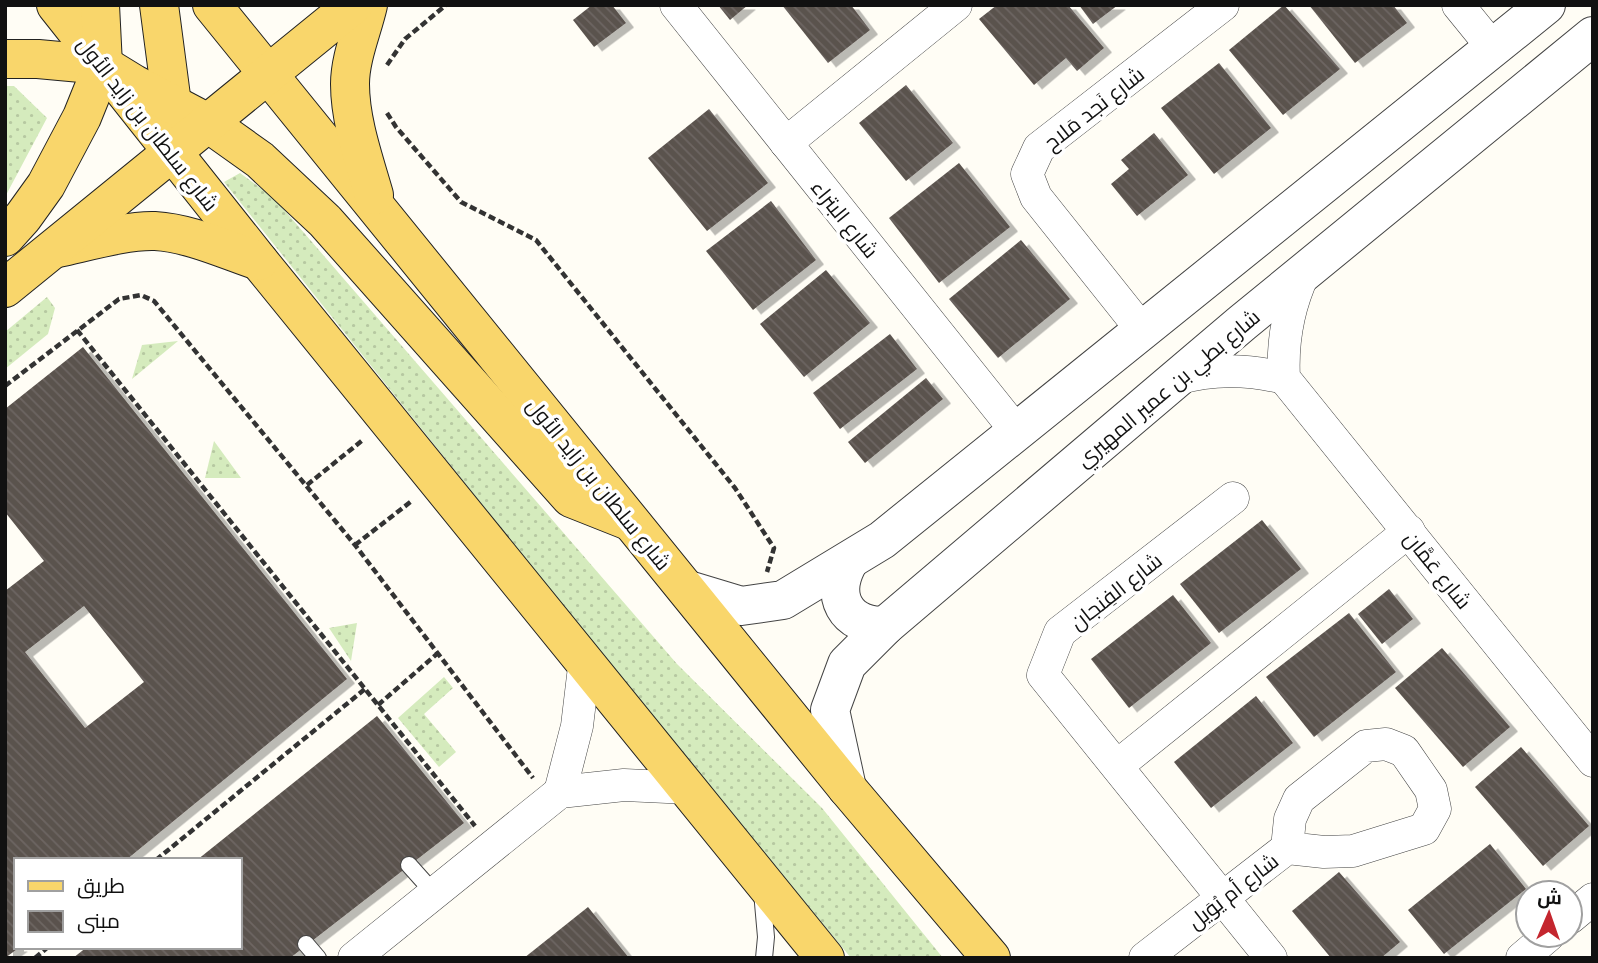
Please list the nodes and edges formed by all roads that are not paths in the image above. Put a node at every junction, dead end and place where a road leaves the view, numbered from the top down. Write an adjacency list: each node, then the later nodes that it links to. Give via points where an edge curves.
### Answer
1 (56, 5): 15 (main road, شارع سلطان بن زايد الأول)
2 (100, 5): 15 (main road)
3 (159, 5): 17 (main road)
4 (212, 5): 16 (main road, شارع سلطان بن زايد الأول)
5 (353, 5): 16 (main road)
6 (368, 5): 21 (main road, via 350,83 354,118)
7 (676, 5): 19 (street, شارع البتراء)
8 (956, 5): 19 (street)
9 (1223, 5): 27 (street, شارع نَجد مَلاح, via 1040,148 1027,174 1036,197)
10 (1458, 5): 13 (street)
11 (1546, 5): 13 (street)
12 (1593, 36): 25 (street, شارع بطي بن عمير المهيري)
13 (1493, 48): 27 (street)
14 (5, 59): 15 (main road)
15 (103, 65): 17 (main road); 20 (main road, شارع سلطان بن زايد الأول); 22 (main road, via 70,143 46,185)
16 (268, 74): 18 (main road); 21 (main road, شارع سلطان بن زايد الأول)
17 (172, 104): 18 (main road); 20 (main road)
18 (208, 123): 20 (main road); 32 (main road, via 260,160 325,221 572,498)
19 (786, 143): 30 (street, شارع البتراء)
20 (173, 152): 23 (main road); 24 (main road, شارع سلطان بن زايد الأول)
21 (377, 207): 32 (main road, شارع سلطان بن زايد الأول)
22 (5, 237)
23 (53, 250): 24 (main road, via 153,231 183,235); 26 (main road)
24 (259, 261): 37 (main road, شارع سلطان بن زايد الأول)
25 (1304, 273): 28 (street, via 1288,313); 29 (street, شارع بطي بن عمير المهيري)
26 (5, 288)
27 (1142, 330): 30 (street)
28 (1284, 378): 29 (street, via 1241,370); 33 (street, شارع عَمَّان)
29 (1176, 379): 36 (street, شارع بطي بن عمير المهيري)
30 (1017, 432): 34 (street)
31 (1233, 498): 39 (street, شارع الفِنجان, via 1060,632 1043,675)
32 (631, 522): 35 (main road, شارع سلطان بن زايد الأول)
33 (1409, 531): 38 (street, شارع عَمَّان); 39 (street)
34 (849, 561): 35 (street, via 783,600 741,606); 36 (street, via 839,587 841,600 858,621)
35 (688, 590): 41 (main road, شارع سلطان بن زايد الأول)
36 (885, 626): 41 (street, شارع بطي بن عمير المهيري, via 847,664 830,710)
37 (585, 659): 40 (main road, شارع سلطان بن زايد الأول); 42 (street, via 577,726)
38 (1593, 761)
39 (1117, 766): 47 (street, شارع الفِنجان)
40 (689, 788): 42 (street, via 624,785); 45 (main road, شارع سلطان بن زايد الأول)
41 (847, 788): 53 (main road, شارع سلطان بن زايد الأول)
42 (554, 796): 46 (street)
43 (1287, 848): 43 (street, شارع أم يُوَيل, via 1353,851 1424,829 1436,808 1431,790 1404,751 1387,744 1366,746 1299,799 1290,819); 47 (street, شارع أم يُوَيل)
44 (409, 865): 46 (lane)
45 (760, 876): 51 (lane); 52 (main road, شارع سلطان بن زايد الأول)
46 (434, 893): 50 (street)
47 (1223, 898): 54 (street, شارع أم يُوَيل); 55 (street, شارع الفِنجان)
48 (306, 944): 49 (lane)
49 (318, 958)
50 (354, 958)
51 (764, 958)
52 (825, 958)
53 (991, 958)
54 (1144, 958)
55 (1271, 958)

